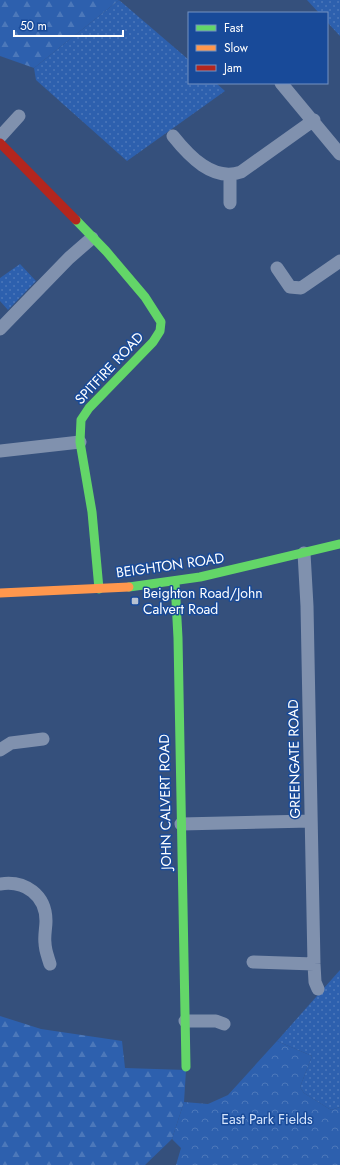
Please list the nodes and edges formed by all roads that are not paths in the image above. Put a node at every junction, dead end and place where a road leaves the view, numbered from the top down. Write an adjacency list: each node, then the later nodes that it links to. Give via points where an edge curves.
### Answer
1 (282, 84): 3 (street)
2 (19, 116): 5 (street)
3 (314, 120): 7 (street); 8 (street, via 241,172)
4 (173, 136): 8 (street, via 188,154 204,166)
5 (0, 137)
6 (0, 143): 10 (street)
7 (340, 154)
8 (230, 176): 9 (street)
9 (230, 203)
10 (92, 238): 13 (street); 14 (street, SPITFIRE ROAD, via 145,297 161,322 160,331 153,342 89,408 81,420)
11 (340, 261): 12 (street, via 301,288 290,287)
12 (277, 268)
13 (0, 329)
14 (80, 442): 15 (street); 19 (street, SPITFIRE ROAD, via 92,512)
15 (0, 451)
16 (340, 544): 17 (street, BEIGHTON ROAD)
17 (304, 553): 18 (street, BEIGHTON ROAD); 23 (street, GREENGATE ROAD)
18 (175, 582): 19 (street, BEIGHTON ROAD); 24 (street, JOHN CALVERT ROAD)
19 (99, 589): 20 (street, BEIGHTON ROAD)
20 (0, 593)
21 (43, 739): 22 (street, via 10,743)
22 (0, 750)
23 (311, 821): 24 (street); 28 (street, GREENGATE ROAD)
24 (181, 824): 30 (street, JOHN CALVERT ROAD)
25 (0, 884): 27 (street, via 24,885 41,899 46,921 44,945)
26 (253, 962): 28 (street)
27 (50, 964)
28 (314, 964): 29 (street, GREENGATE ROAD)
29 (318, 989)
30 (185, 1021): 31 (street, via 216,1021); 32 (street, JOHN CALVERT ROAD)
31 (224, 1024)
32 (186, 1067)

